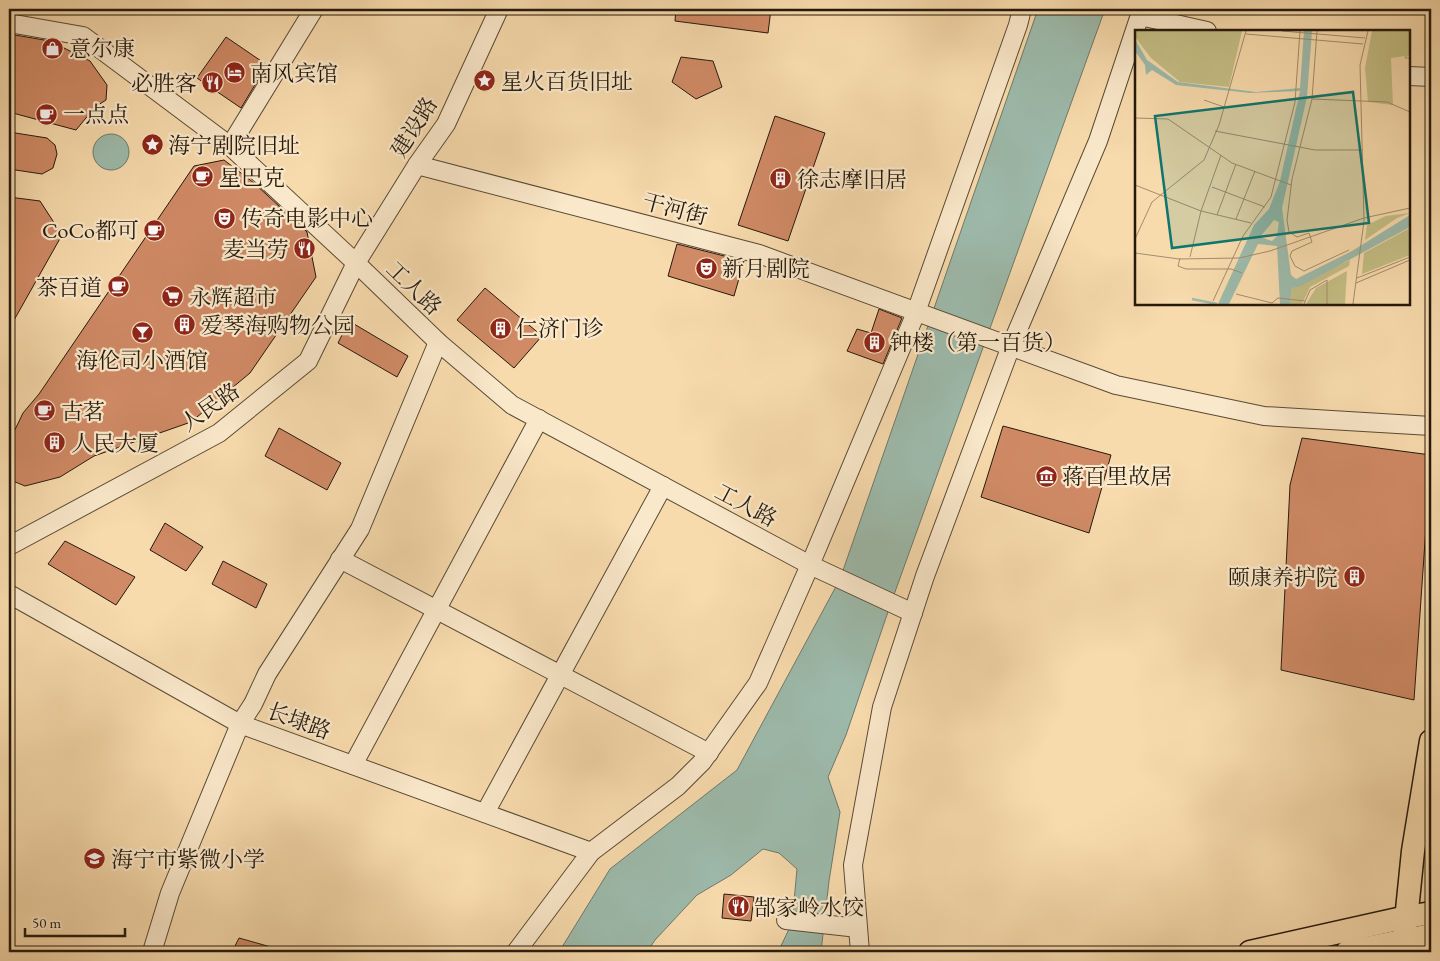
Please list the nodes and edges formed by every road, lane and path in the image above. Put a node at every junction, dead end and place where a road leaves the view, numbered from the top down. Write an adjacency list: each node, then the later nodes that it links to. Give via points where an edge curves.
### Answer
1 (314, 9): 11 (street)
2 (499, 9): 12 (street, 建设路, via 446,124)
3 (1022, 9): 14 (street)
4 (1141, 13): 6 (street); 7 (street)
5 (9, 23): 11 (street, 工人路, via 84,36)
6 (1135, 30)
7 (1203, 30)
8 (1135, 31): 16 (street, via 1098,141)
9 (1410, 76): 10 (street)
10 (1431, 78)
11 (230, 146): 13 (street, 工人路)
12 (417, 165): 13 (street, 建设路); 14 (street, 干河街, via 759,254)
13 (356, 263): 15 (street, 工人路); 20 (street, 人民路, via 308,361 301,367 219,433)
14 (917, 312): 16 (street, 干河街); 22 (street)
15 (438, 342): 17 (street, 工人路, via 512,404); 21 (street, via 360,529)
16 (1007, 344): 18 (street, 干河街, via 1116,385 1264,416); 25 (street, via 925,576)
17 (539, 419): 19 (street, 工人路); 24 (street)
18 (1431, 426)
19 (663, 486): 22 (street, 工人路); 26 (street)
20 (9, 546)
21 (340, 559): 24 (street); 27 (street, via 267,674)
22 (814, 567): 25 (street, 工人路); 29 (street, via 758,683)
23 (9, 594): 27 (street, 长埭路)
24 (437, 610): 26 (street); 30 (street)
25 (908, 610): 36 (street, via 882,707 853,865)
26 (560, 674): 29 (street); 31 (street)
27 (240, 724): 30 (street, 长埭路); 39 (street, via 170,893)
28 (1431, 742): 34 (main road)
29 (708, 752): 32 (street, via 678,786)
30 (353, 765): 31 (street, 长埭路)
31 (485, 813): 32 (street, 长埭路)
32 (591, 852): 40 (street)
33 (1431, 914): 34 (main road)
34 (1406, 917): 38 (main road); 42 (main road)
35 (786, 920): 36 (street)
36 (858, 928): 41 (street)
37 (1431, 935): 38 (main road)
38 (1402, 946): 43 (main road)
39 (152, 952)
40 (516, 952)
41 (860, 952)
42 (1250, 952)
43 (1347, 952)

